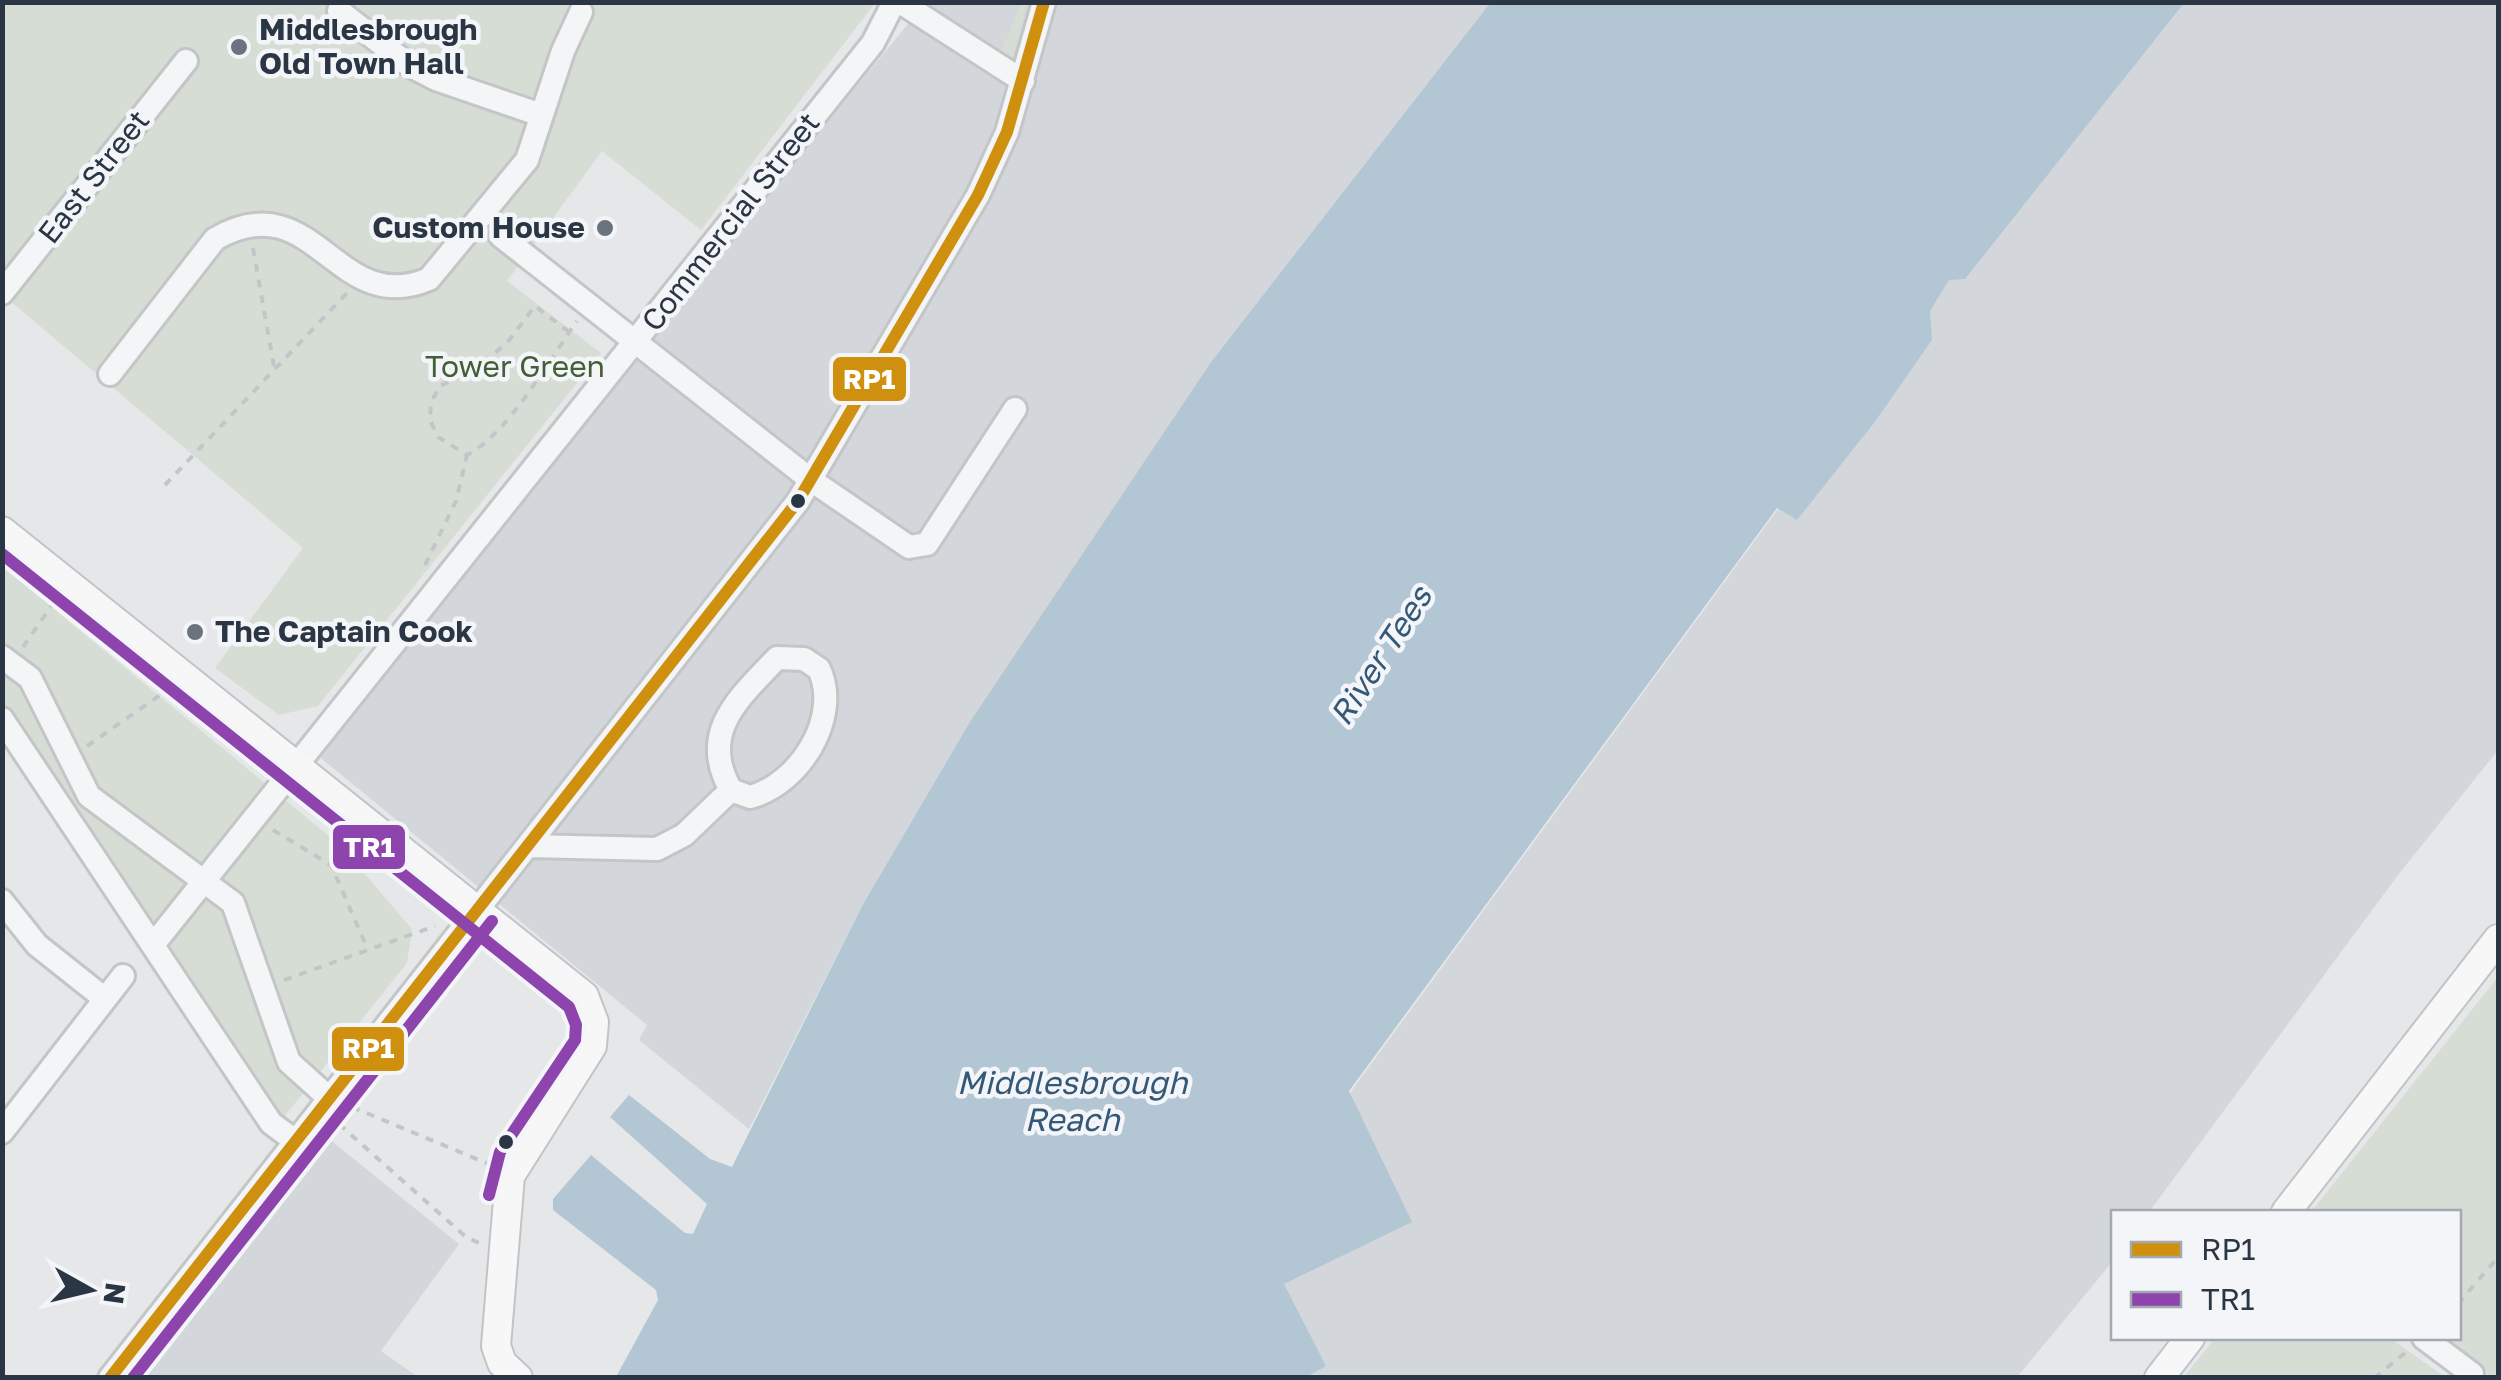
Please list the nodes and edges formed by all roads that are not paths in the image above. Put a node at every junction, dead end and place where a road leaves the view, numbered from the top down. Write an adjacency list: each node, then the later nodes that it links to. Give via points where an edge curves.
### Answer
1 (897, 2): 6 (street); 10 (street, Commercial Street, via 873,43)
2 (1044, 2): 6 (street)
3 (339, 11): 7 (street, via 436,79)
4 (582, 12): 7 (street)
5 (186, 61): 9 (street, East Street)
6 (1023, 81): 13 (street, via 978,195)
7 (541, 115): 11 (street, via 528,160 429,279 406,288 360,279 292,231 249,223 216,239)
8 (501, 236): 10 (street)
9 (2, 292)
10 (636, 342): 13 (street); 17 (street, Commercial Street)
11 (110, 374)
12 (1015, 409): 13 (street, via 927,544 910,547)
13 (811, 480): 19 (street)
14 (2, 530): 17 (main road)
15 (7, 660): 20 (street, via 30,678 89,796)
16 (2, 720): 24 (street)
17 (298, 764): 20 (street, Commercial Street); 22 (main road)
18 (731, 790): 18 (street, via 717,765 725,720 777,658 804,659 819,669 827,704 808,750 782,784 750,796); 19 (street, via 684,835 657,849)
19 (529, 846): 22 (street)
20 (206, 879): 24 (street, Commercial Street); 27 (street, via 233,904 289,1062)
21 (2, 901): 26 (street, via 37,945)
22 (478, 910): 27 (street); 34 (main road, via 584,996 594,1022 592,1046 510,1176 496,1346)
23 (2498, 939): 30 (main road)
24 (152, 945): 29 (street, via 270,1123)
25 (123, 976): 26 (street)
26 (105, 999): 28 (street)
27 (329, 1098): 29 (street)
28 (2, 1132)
29 (295, 1141): 33 (street)
30 (2288, 1210)
31 (2188, 1340): 35 (main road)
32 (2427, 1340): 36 (street)
33 (110, 1378)
34 (518, 1378)
35 (2159, 1378)
36 (2470, 1378)

